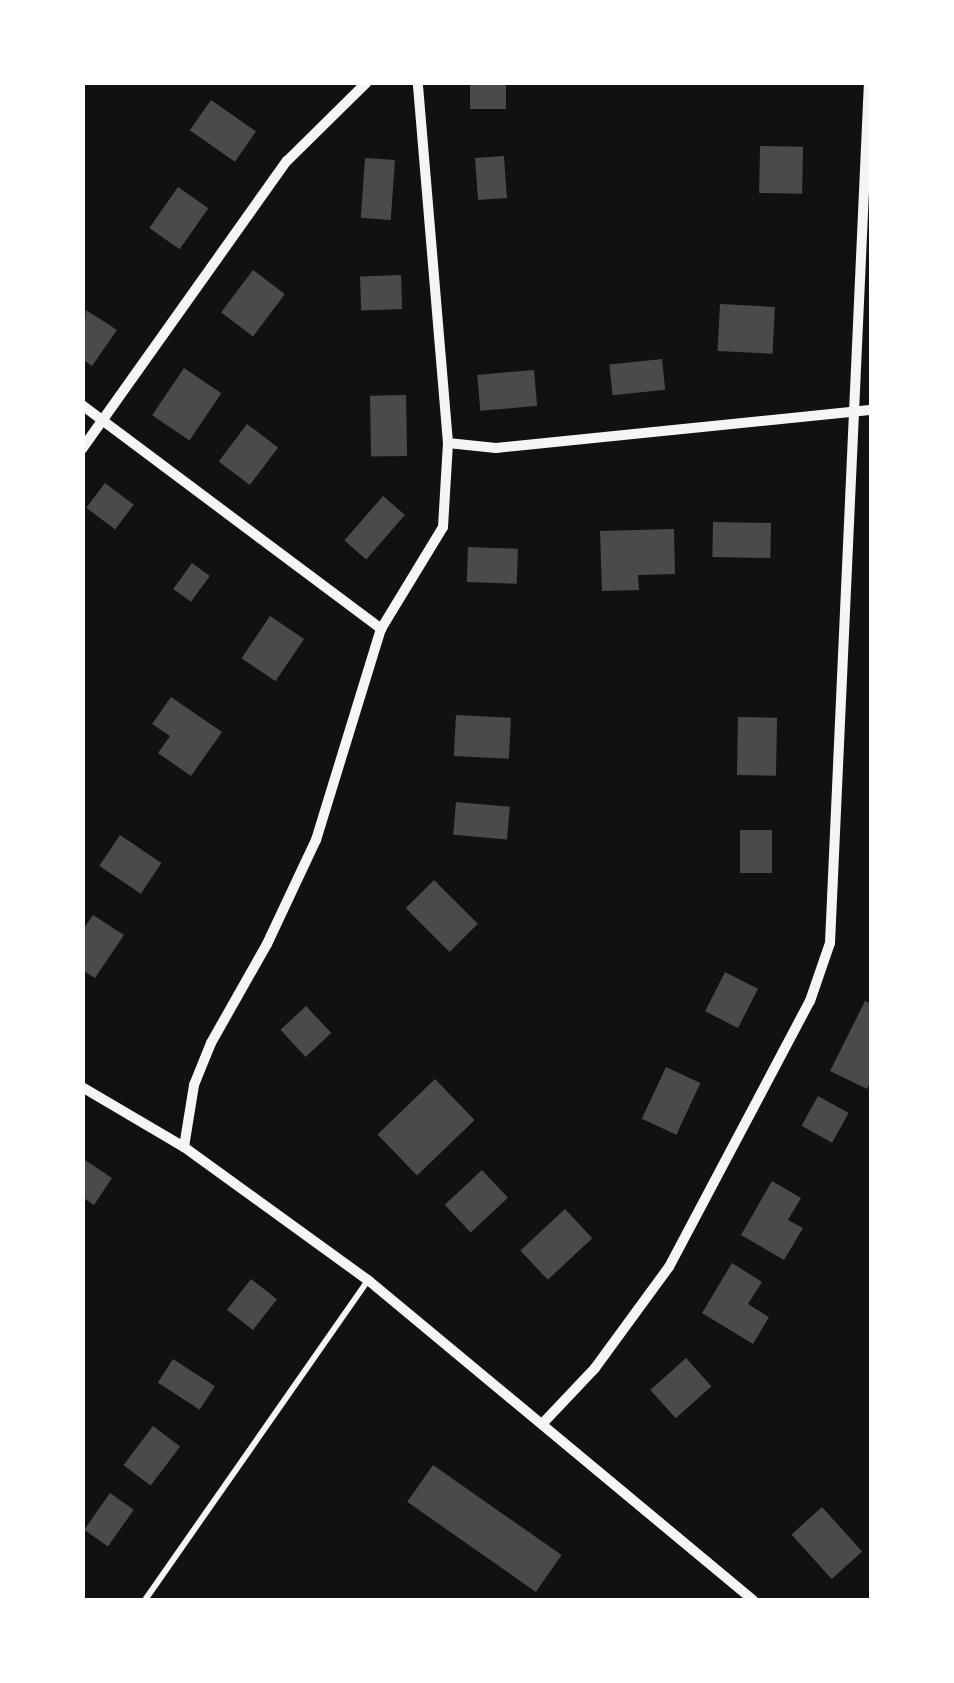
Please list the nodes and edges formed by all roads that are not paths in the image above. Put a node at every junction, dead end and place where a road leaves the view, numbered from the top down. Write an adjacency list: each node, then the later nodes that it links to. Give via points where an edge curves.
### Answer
1 (367, 82): 7 (street, via 287,161)
2 (418, 82): 8 (street)
3 (869, 82): 6 (street)
4 (82, 405): 7 (street)
5 (872, 410): 6 (street)
6 (857, 411): 8 (street, via 496,448); 14 (street, via 830,943 810,1001 669,1267 595,1368)
7 (103, 420): 9 (street); 10 (street)
8 (448, 443): 10 (street, via 443,527)
9 (82, 449)
10 (382, 628): 12 (street, via 316,840 211,1042 194,1085)
11 (82, 1088): 12 (street)
12 (184, 1146): 13 (street)
13 (368, 1280): 14 (street); 15 (lane)
14 (544, 1422): 16 (street)
15 (145, 1600)
16 (754, 1600)

